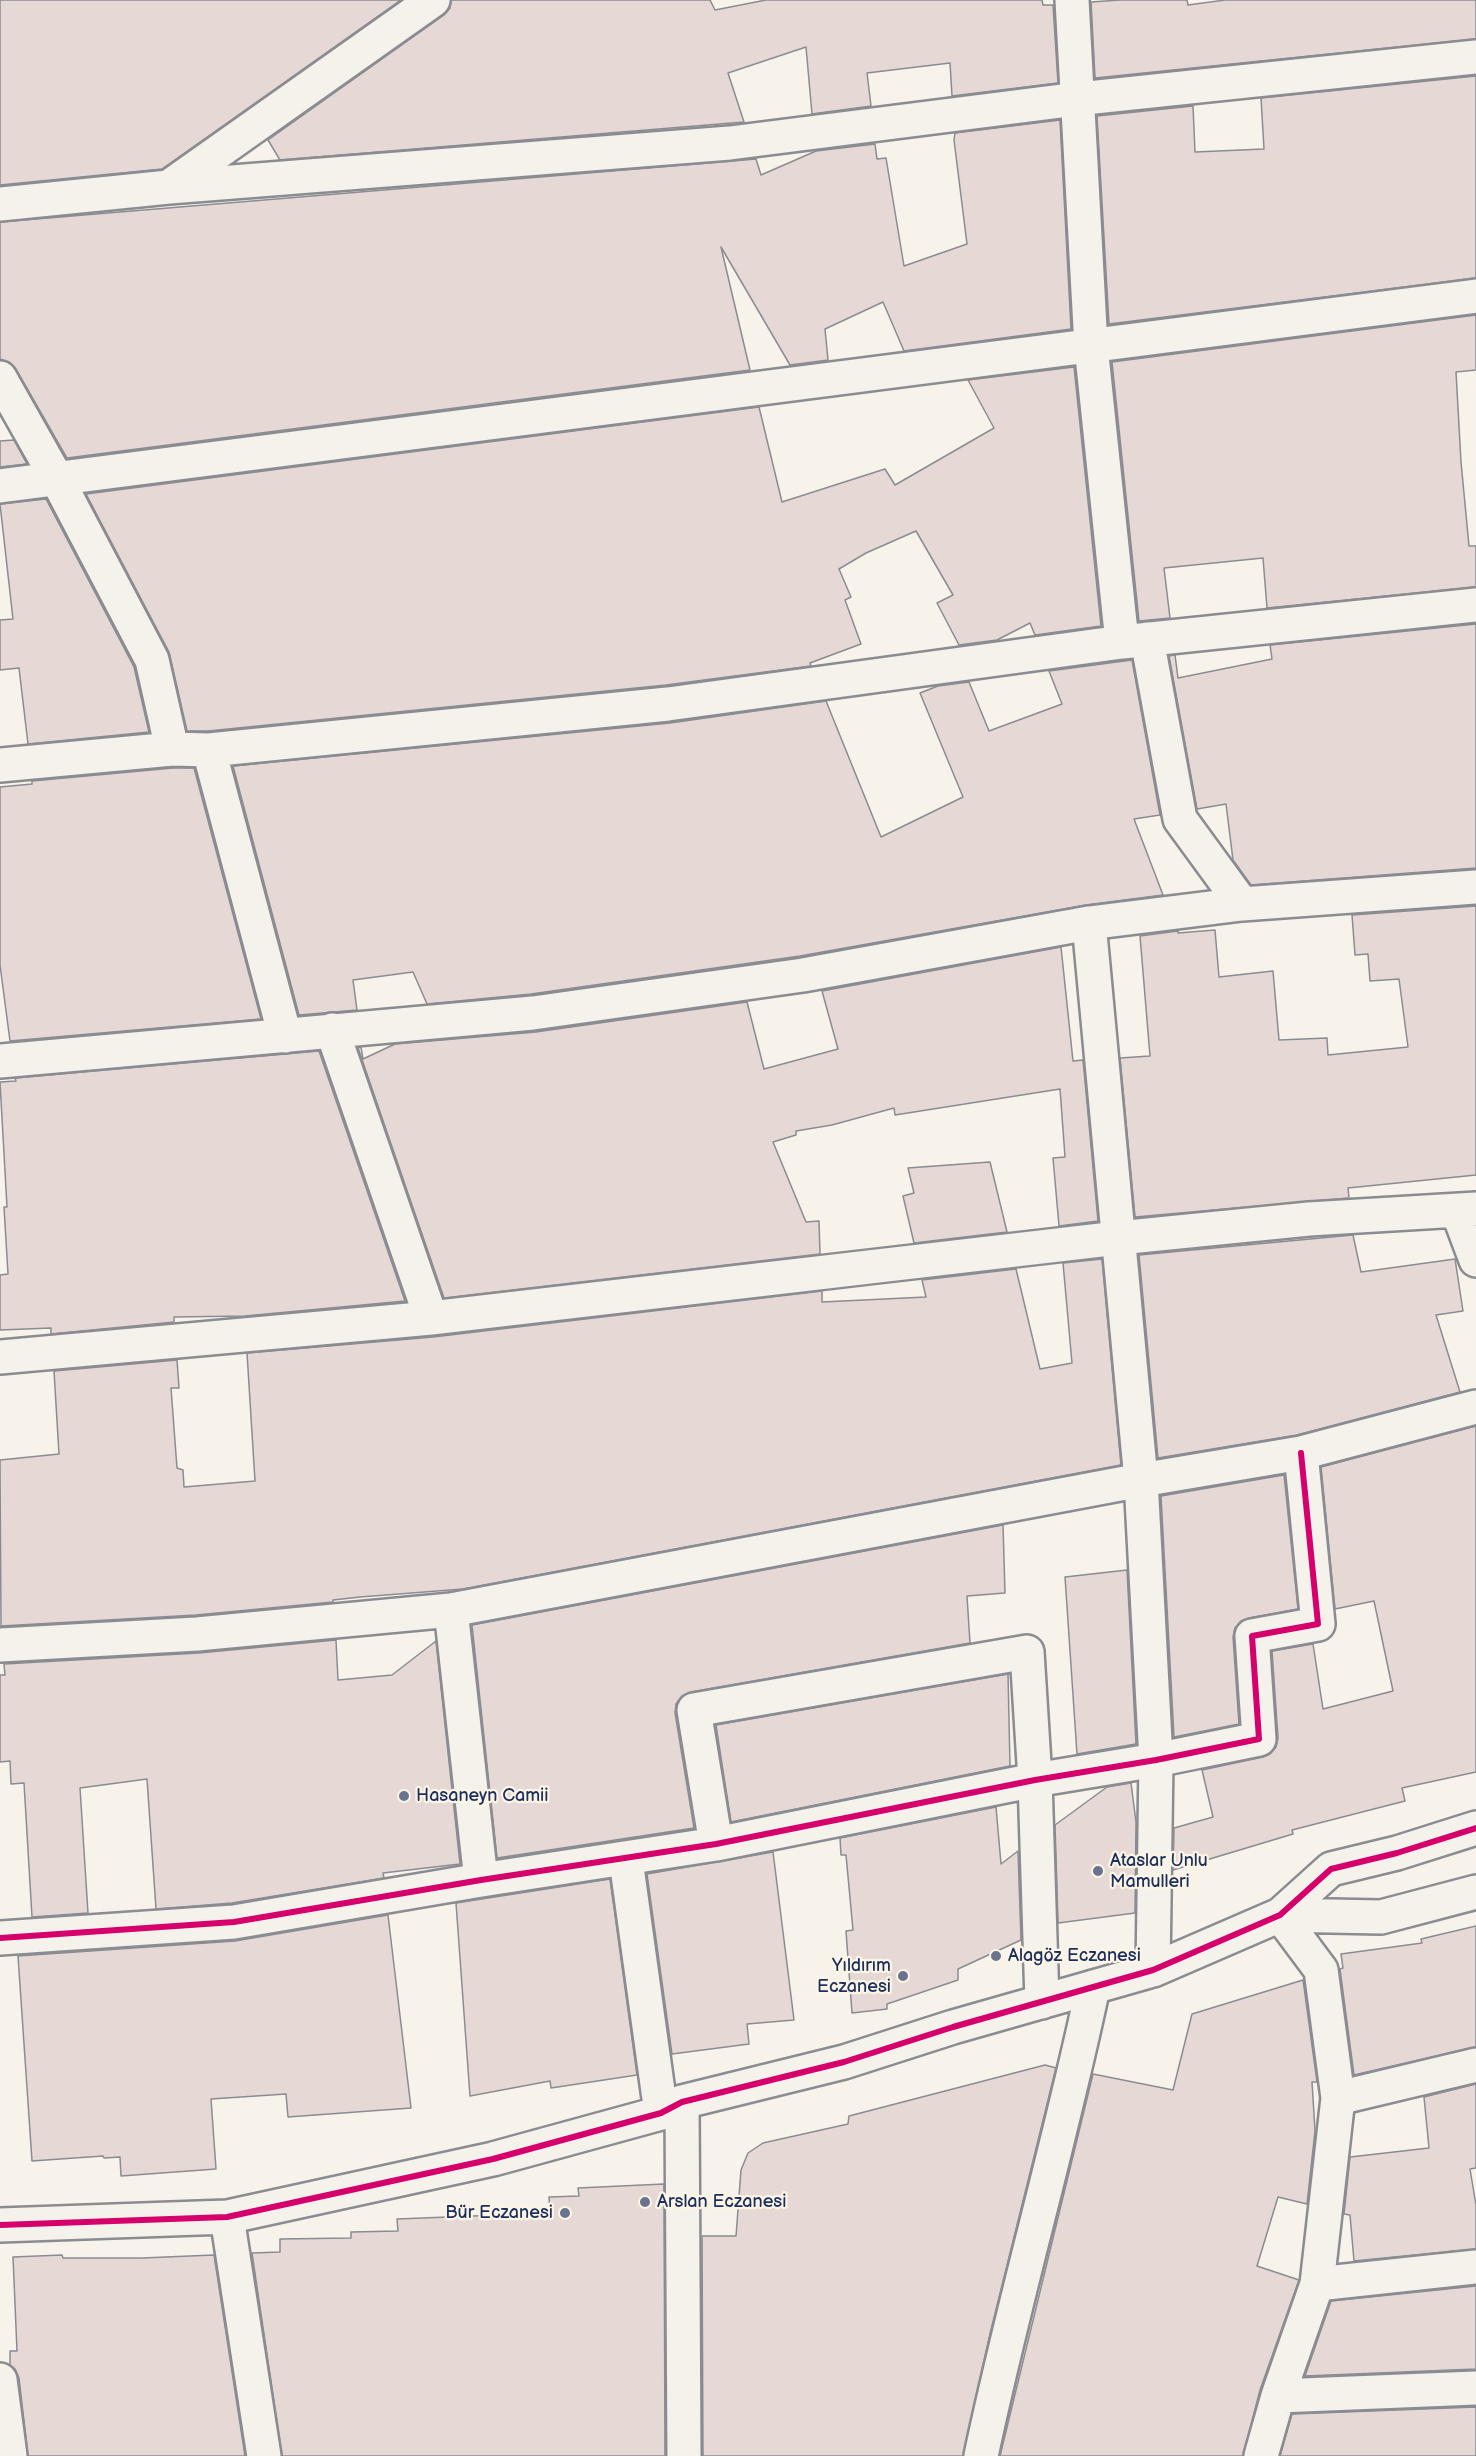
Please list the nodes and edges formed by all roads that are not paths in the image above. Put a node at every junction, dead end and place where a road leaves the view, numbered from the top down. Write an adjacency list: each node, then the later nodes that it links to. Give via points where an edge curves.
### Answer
1 (433, 0): 5 (street)
2 (1072, 0): 4 (street)
3 (1476, 57): 4 (street)
4 (1077, 99): 5 (street, via 730,143); 8 (street)
5 (169, 187): 6 (street)
6 (0, 204)
7 (1476, 296): 8 (street)
8 (1091, 346): 10 (street); 13 (street)
9 (0, 378): 10 (street)
10 (57, 480): 11 (street); 14 (street, via 152,660)
11 (0, 486)
12 (1476, 605): 13 (street)
13 (1135, 640): 15 (street, via 668,704); 18 (street, via 1180,819)
14 (172, 749): 15 (street); 16 (street)
15 (209, 750): 21 (street)
16 (0, 765)
17 (1476, 887): 18 (street)
18 (1242, 904): 19 (street)
19 (1089, 923): 20 (street, via 803,975 533,1013); 24 (street)
20 (332, 1030): 21 (street); 26 (street)
21 (285, 1036): 22 (street)
22 (0, 1061)
23 (1467, 1210): 24 (street, via 1309,1219); 25 (street)
24 (1118, 1238): 26 (street); 30 (street)
25 (1476, 1260)
26 (431, 1318): 27 (street)
27 (0, 1357)
28 (1476, 1407): 29 (street)
29 (1300, 1453): 30 (street); 33 (street, via 1318,1624 1252,1636 1259,1739)
30 (1141, 1480): 31 (street); 33 (street)
31 (451, 1610): 32 (street, via 197,1634); 38 (street)
32 (0, 1646)
33 (1156, 1760): 34 (street); 42 (street)
34 (1035, 1780): 36 (street); 36 (street, via 1027,1652 694,1710); 44 (street)
35 (1476, 1828): 40 (street, via 1331,1869)
36 (716, 1844): 37 (street)
37 (626, 1860): 38 (street); 47 (street)
38 (481, 1880): 41 (street, via 234,1922)
39 (1476, 1892): 40 (street, via 1381,1917)
40 (1280, 1915): 42 (street); 46 (street, via 1322,1970)
41 (0, 1938)
42 (1153, 1970): 43 (street)
43 (1093, 1987): 44 (street); 58 (street)
44 (1042, 2002): 47 (street, via 844,2062)
45 (1476, 2065): 46 (street)
46 (1338, 2098): 51 (street)
47 (671, 2107): 48 (street, via 493,2158); 57 (street)
48 (227, 2217): 49 (street); 56 (street)
49 (0, 2225)
50 (1476, 2267): 51 (street)
51 (1317, 2284): 54 (street)
52 (0, 2380): 55 (street)
53 (1476, 2388): 54 (street)
54 (1278, 2396): 59 (street)
55 (6, 2452)
56 (264, 2456)
57 (684, 2456)
58 (981, 2456)
59 (1261, 2456)

